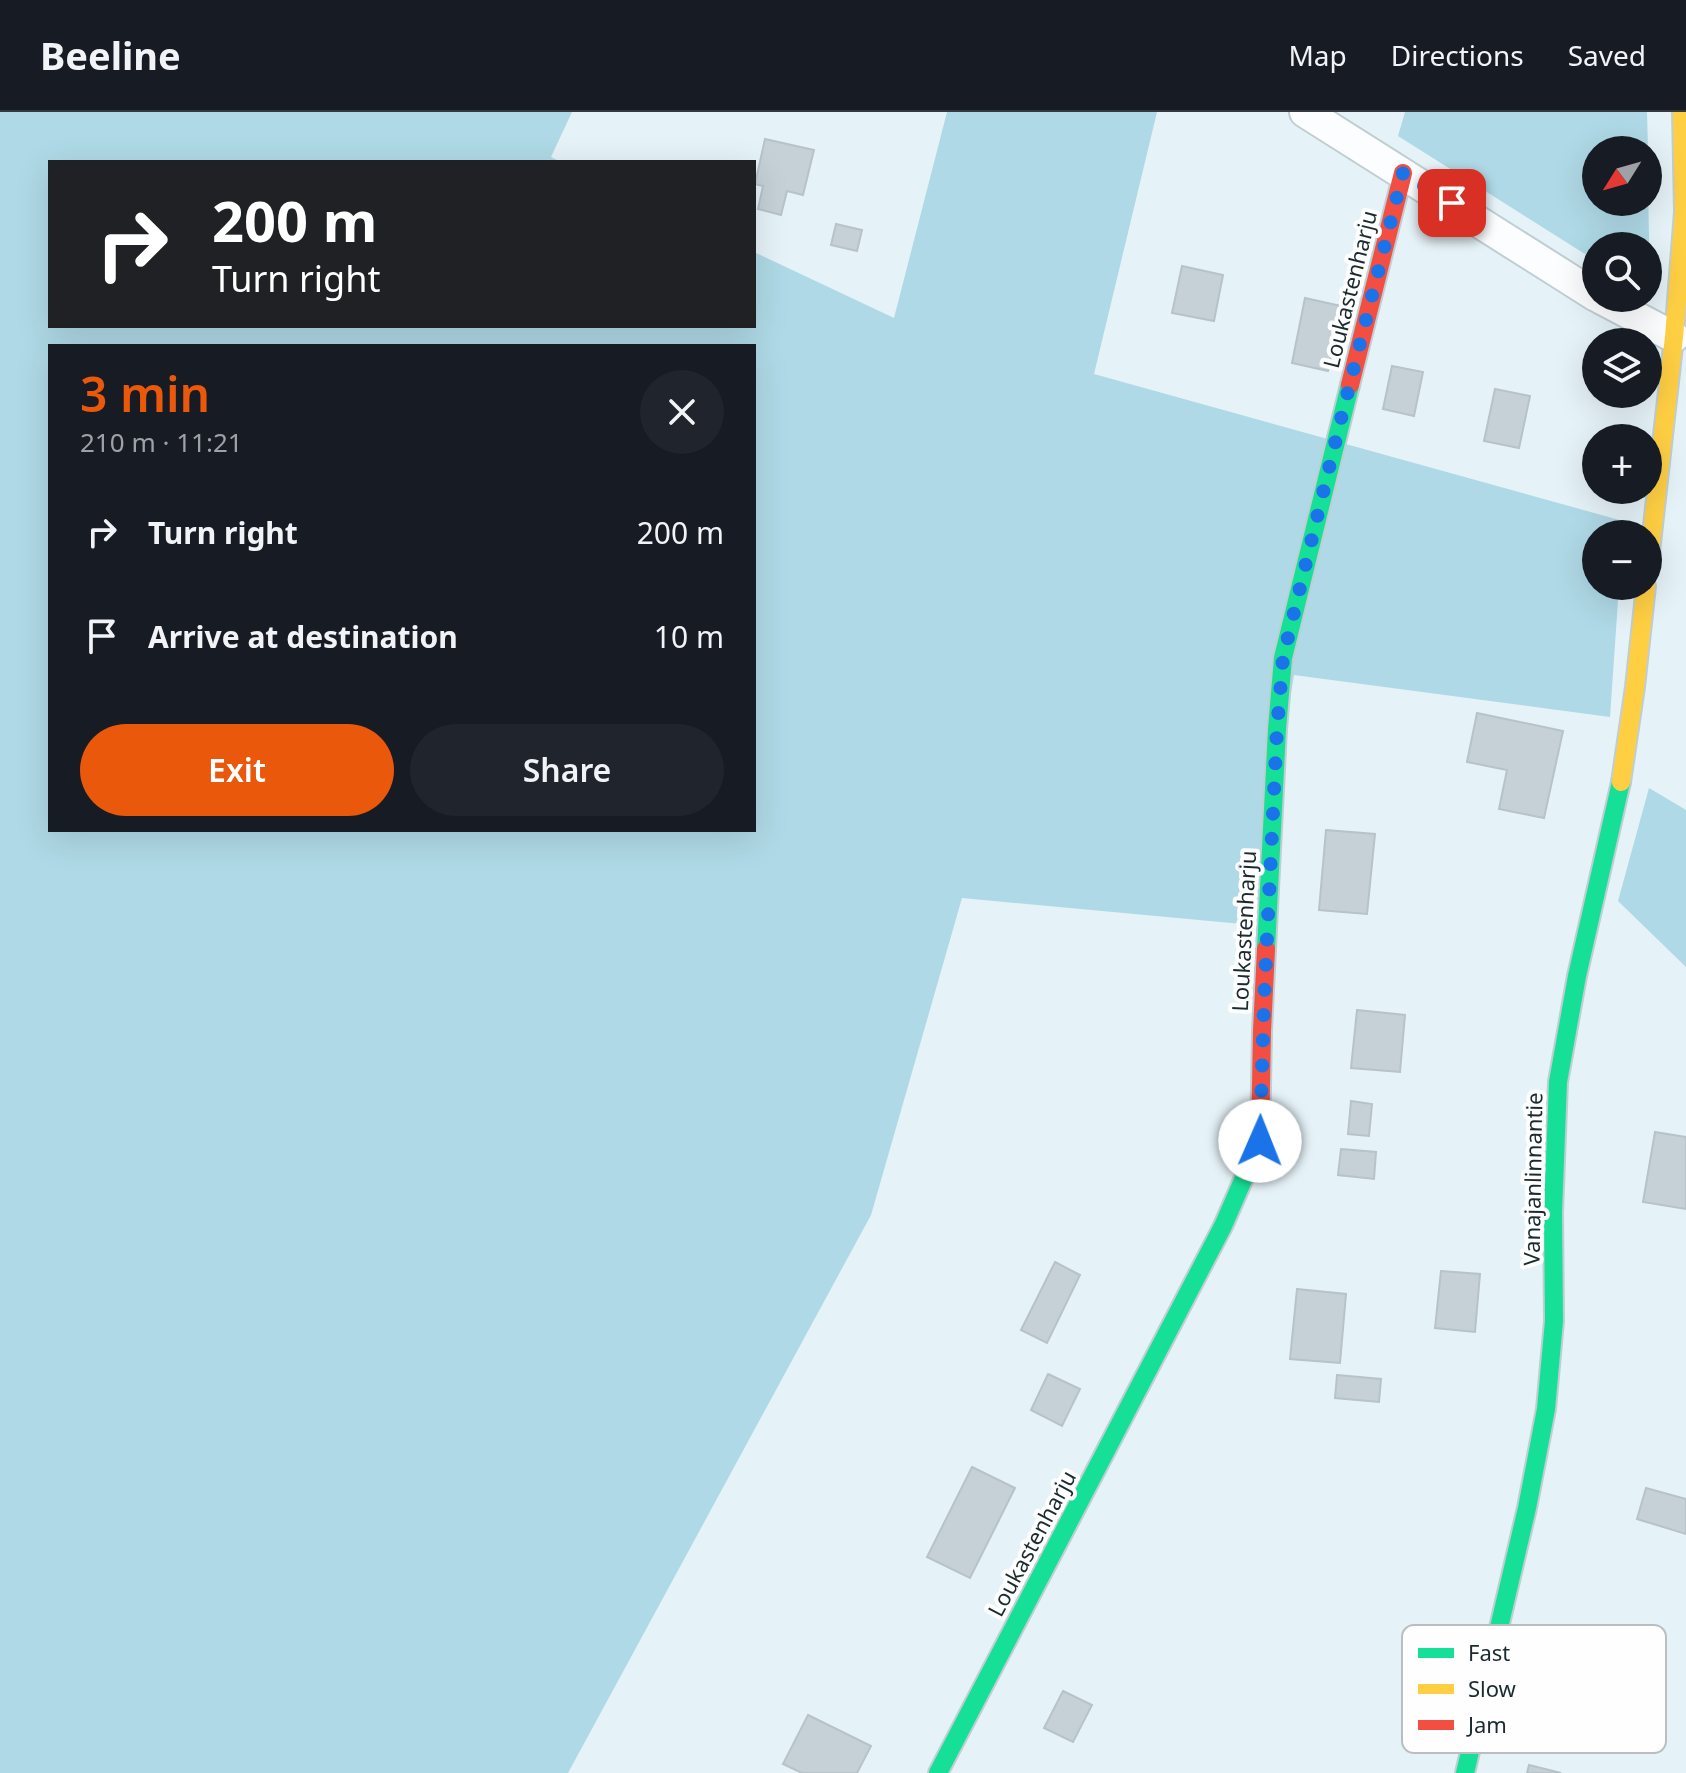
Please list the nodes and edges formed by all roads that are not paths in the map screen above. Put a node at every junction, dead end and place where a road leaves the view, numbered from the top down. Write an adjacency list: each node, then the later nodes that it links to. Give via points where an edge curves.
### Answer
1 (1305, 112): 3 (street)
2 (1682, 112): 6 (street, via 1684,212)
3 (1403, 173): 4 (street); 11 (street, Loukastenharju, via 1283,658 1260,1141 1223,1226)
4 (1582, 287)
5 (1626, 312): 6 (street)
6 (1674, 337): 7 (street)
7 (1654, 520)
8 (1644, 600): 9 (street, Vanajanlinnantie, via 1623,771 1558,1082 1554,1321 1546,1409)
9 (1500, 1625)
10 (1470, 1753): 12 (street, Vanajanlinnantie)
11 (938, 1773)
12 (1465, 1773)

